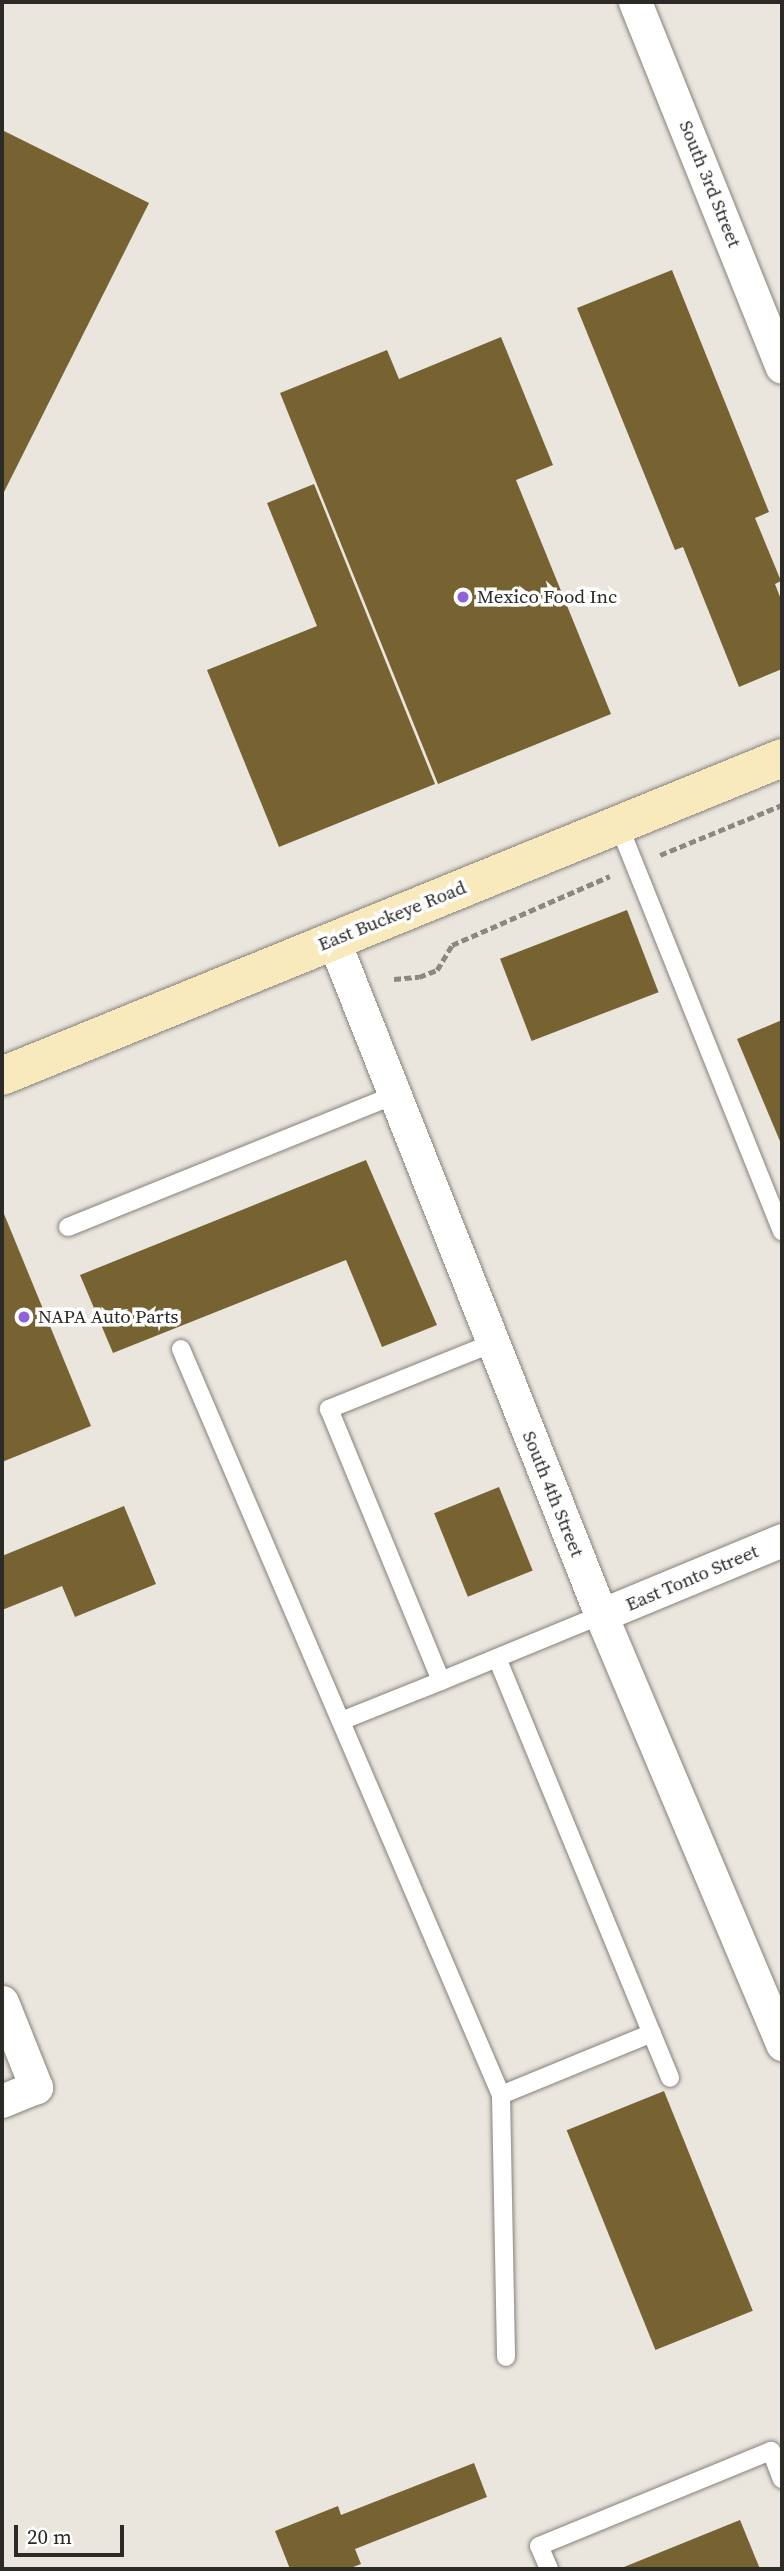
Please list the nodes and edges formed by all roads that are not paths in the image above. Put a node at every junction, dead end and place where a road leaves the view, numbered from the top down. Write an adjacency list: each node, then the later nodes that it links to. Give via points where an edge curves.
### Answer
1 (635, 2): 2 (street, South 3rd Street)
2 (782, 367)
3 (782, 758): 4 (main road, East Buckeye Road)
4 (619, 826): 5 (main road, East Buckeye Road); 9 (lane)
5 (333, 939): 6 (main road, East Buckeye Road); 7 (street, South 4th Street)
6 (2, 1076)
7 (395, 1095): 8 (lane); 10 (street, South 4th Street)
8 (68, 1227)
9 (782, 1231)
10 (493, 1343): 13 (street, South 4th Street); 15 (lane, via 329,1409)
11 (181, 1349): 16 (lane)
12 (782, 1540): 13 (street, East Tonto Street)
13 (601, 1615): 14 (lane); 19 (street, South 4th Street)
14 (497, 1658): 15 (lane); 18 (lane)
15 (441, 1681): 16 (lane)
16 (341, 1721): 21 (lane)
17 (2, 2002): 22 (street, via 36,2087)
18 (652, 2033): 20 (lane); 21 (lane)
19 (782, 2044)
20 (670, 2078)
21 (501, 2095): 23 (lane)
22 (2, 2101)
23 (506, 2357)
24 (782, 2479): 25 (lane, via 771,2452 539,2546)
25 (549, 2569)

